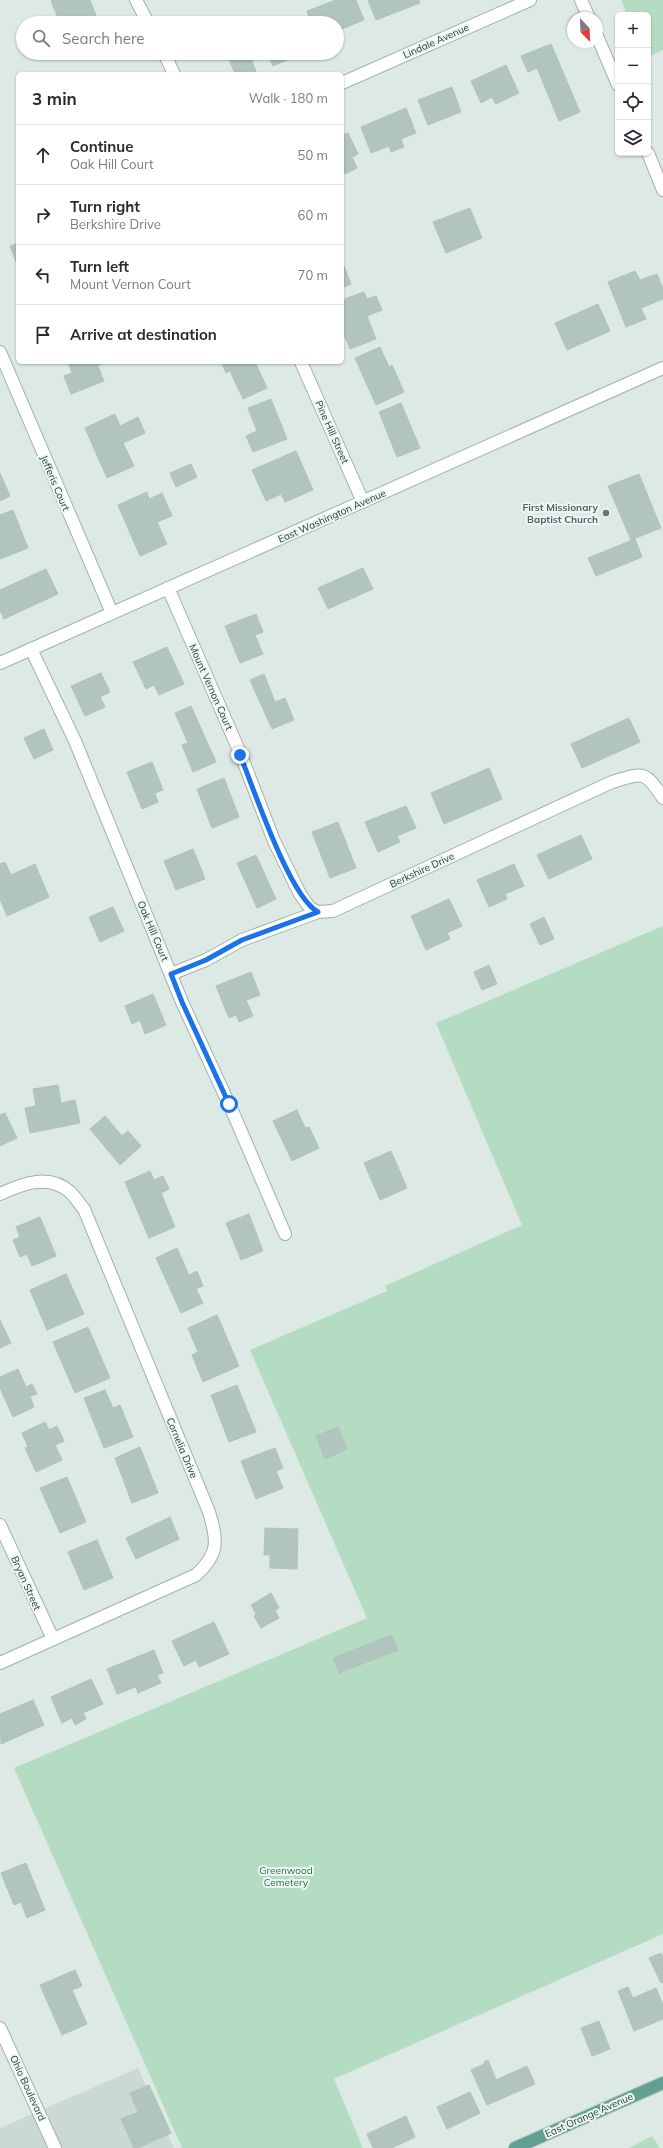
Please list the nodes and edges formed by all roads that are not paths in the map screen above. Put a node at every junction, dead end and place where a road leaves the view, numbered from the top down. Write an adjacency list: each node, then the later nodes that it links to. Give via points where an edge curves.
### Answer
1 (136, 0): 5 (street)
2 (530, 0): 10 (street, Lindale Avenue)
3 (581, 0): 4 (street)
4 (586, 12)
5 (144, 16)
6 (602, 48): 9 (street)
7 (167, 60): 8 (street)
8 (173, 72)
9 (615, 77)
10 (344, 82)
11 (649, 156): 12 (street)
12 (663, 190)
13 (0, 352): 18 (street, Jefferis Court)
14 (302, 364): 16 (street, Pine Hill Street)
15 (663, 368): 16 (street, East Washington Avenue)
16 (363, 502): 17 (street, East Washington Avenue)
17 (168, 588): 18 (street, East Washington Avenue); 22 (street, Mount Vernon Court, via 274,841 300,894 310,908)
18 (112, 613): 19 (street, East Washington Avenue)
19 (31, 649): 20 (street, East Washington Avenue); 23 (street, Oak Hill Court, via 75,741)
20 (0, 663)
21 (663, 798): 22 (street, Berkshire Drive, via 652,781 644,775 612,782 333,911)
22 (318, 912): 23 (street, Berkshire Drive, via 242,940 206,960)
23 (171, 974): 25 (street, Oak Hill Court)
24 (0, 1194): 27 (street, Cornelia Drive, via 31,1182 48,1182 71,1192 84,1209 209,1512 216,1544 213,1557 196,1575)
25 (285, 1234)
26 (0, 1525): 27 (street, Bryan Street)
27 (53, 1639): 28 (street, Cornelia Drive)
28 (0, 1663)
29 (0, 2028): 31 (street, Ohio Boulevard)
30 (663, 2083): 32 (main road, East Orange Avenue)
31 (55, 2148)
32 (515, 2148)

